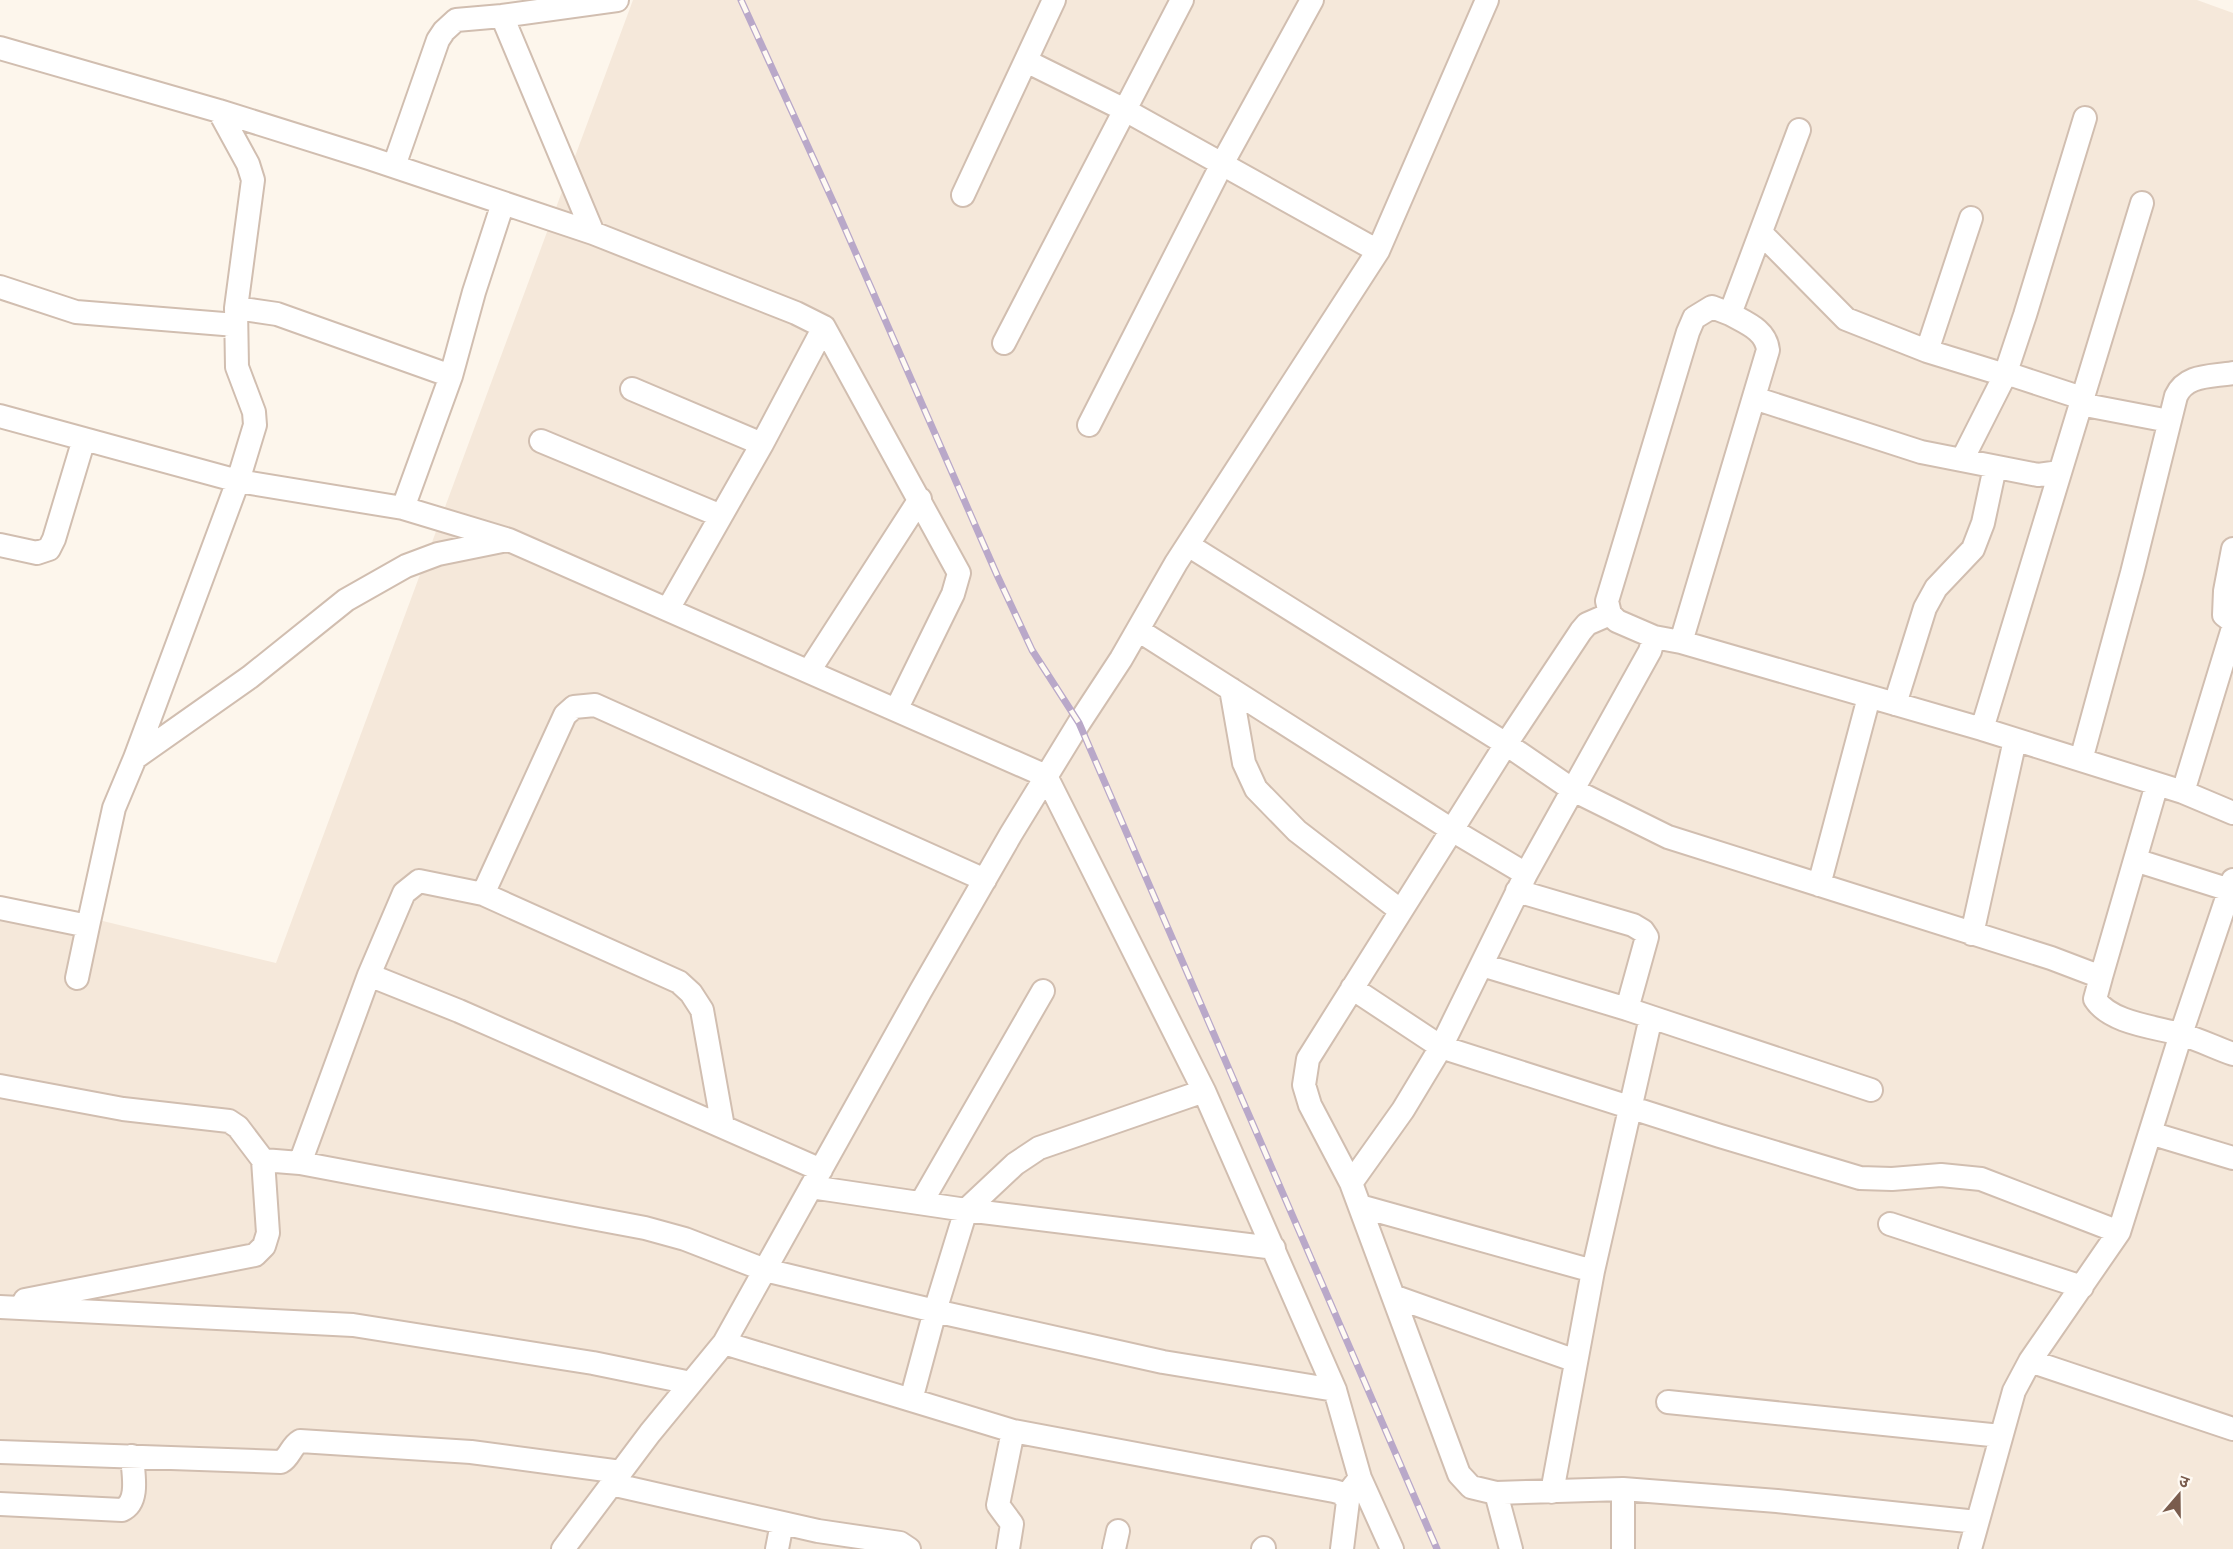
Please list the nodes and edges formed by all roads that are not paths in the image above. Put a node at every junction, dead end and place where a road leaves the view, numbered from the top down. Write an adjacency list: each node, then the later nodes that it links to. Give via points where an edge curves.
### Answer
1 (616, 0): 6 (street)
2 (1054, 0): 8 (street)
3 (1182, 0): 9 (street)
4 (1312, 0): 13 (street)
5 (1487, 0): 21 (street)
6 (502, 16): 14 (street, via 456,20 444,30); 20 (street)
7 (0, 48): 10 (street)
8 (1026, 61): 9 (street); 15 (street)
9 (1125, 110): 13 (street); 26 (street)
10 (219, 111): 14 (street); 24 (street, via 253,180)
11 (2085, 118): 29 (street)
12 (1799, 130): 19 (street)
13 (1222, 164): 21 (street); 36 (street)
14 (394, 166): 16 (street)
15 (963, 195)
16 (503, 203): 20 (street); 30 (street)
17 (2142, 203): 33 (street)
18 (1971, 218): 27 (street)
19 (1761, 232): 23 (street); 27 (street, via 1846,319)
20 (593, 233): 25 (street)
21 (1378, 250): 49 (street)
22 (0, 287): 24 (street, via 76,312)
23 (1730, 314): 32 (street, via 1766,339 1768,351); 52 (street, via 1712,308 1694,318 1688,332 1607,601)
24 (236, 316): 30 (street, via 278,314); 43 (street, via 237,367 255,425)
25 (824, 327): 39 (street); 44 (street)
26 (1004, 343)
27 (1927, 351): 29 (street)
28 (2233, 373): 35 (street, via 2188,380 2181,385)
29 (2005, 375): 33 (street); 40 (street)
30 (451, 376): 45 (street)
31 (632, 389): 39 (street)
32 (1754, 398): 40 (street, via 1920,452); 57 (street)
33 (2081, 401): 35 (street); 42 (street)
34 (0, 417): 37 (street)
35 (2169, 421): 67 (street)
36 (1089, 425)
37 (84, 439): 43 (street); 48 (street, via 49,549 38,553)
38 (541, 441): 46 (street)
39 (762, 444): 46 (street)
40 (1962, 460): 41 (street)
41 (1995, 467): 42 (street, via 2038,475); 61 (street, via 1973,549 1941,582 1925,608)
42 (2060, 472): 63 (street)
43 (238, 481): 45 (street); 66 (street)
44 (920, 499): 58 (street); 62 (street, via 959,573 953,594)
45 (403, 508): 47 (street)
46 (721, 516): 51 (street)
47 (509, 540): 51 (street); 66 (street, via 438,554 406,566 346,600 250,677)
48 (0, 545)
49 (1188, 545): 55 (street); 65 (street)
50 (2233, 549): 53 (street, via 2224,615)
51 (668, 609): 58 (street)
52 (1610, 614): 56 (street); 65 (street, via 1587,624 1581,631)
53 (2233, 622)
54 (2233, 628): 71 (street)
55 (1138, 630): 59 (street); 68 (street)
56 (1654, 637): 57 (street); 70 (street, via 1650,651)
57 (1681, 642): 60 (street)
58 (809, 671): 62 (street)
59 (1231, 689): 73 (street); 81 (street, via 1244,763 1256,789 1298,831)
60 (1869, 697): 61 (street); 77 (street)
61 (1895, 704): 63 (street)
62 (896, 710): 68 (street)
63 (1982, 729): 64 (street)
64 (2014, 740): 67 (street); 83 (street)
65 (1506, 744): 70 (street); 73 (street)
66 (135, 758): 82 (street, via 114,807)
67 (2081, 760): 69 (street)
68 (1046, 776): 75 (street); 97 (street)
69 (2157, 784): 71 (street); 74 (street)
70 (1573, 790): 76 (street); 77 (street, via 1668,837)
71 (2183, 792): 72 (street)
72 (2233, 813)
73 (1452, 830): 76 (street); 81 (street)
74 (2135, 860): 78 (street); 86 (street)
75 (985, 880): 79 (street, via 595,705 574,707 565,715); 104 (street)
76 (1522, 883): 84 (street); 90 (street, via 1643,931 1647,937)
77 (1819, 885): 83 (street)
78 (2231, 885): 92 (street)
79 (483, 894): 85 (street, via 419,881 413,884 404,893); 99 (street, via 680,982 692,993 702,1010)
80 (0, 908): 82 (street)
81 (1401, 911): 88 (street)
82 (88, 926): 87 (street)
83 (1972, 934): 86 (street)
84 (1482, 965): 90 (street); 93 (street)
85 (369, 975): 99 (street); 103 (street)
86 (2101, 977): 92 (street, via 2095,999 2101,1008 2141,1026)
87 (77, 978)
88 (1352, 988): 93 (street); 105 (street, via 1308,1059 1304,1085 1310,1105)
89 (1043, 991): 106 (street)
90 (1626, 1009): 91 (street)
91 (1651, 1017): 96 (street); 98 (street)
92 (2181, 1034): 94 (street); 100 (street)
93 (1440, 1047): 98 (street); 105 (street, via 1403,1110)
94 (2233, 1054)
95 (0, 1086): 102 (street, via 123,1109 229,1121)
96 (1871, 1090)
97 (1204, 1091): 108 (street, via 1039,1148 1015,1164); 111 (street)
98 (1630, 1107): 110 (street, via 1860,1178 1941,1175 1981,1179); 113 (street)
99 (723, 1127): 104 (street)
100 (2150, 1133): 101 (street); 110 (street)
101 (2233, 1158)
102 (263, 1160): 103 (street); 116 (street, via 267,1233 264,1246 255,1255)
103 (300, 1163): 112 (street, via 645,1228)
104 (816, 1178): 106 (street); 112 (street)
105 (1351, 1183): 107 (street)
106 (921, 1203): 108 (street)
107 (1360, 1206): 113 (street); 115 (street)
108 (966, 1210): 111 (street); 117 (street)
109 (1890, 1224): 114 (street)
110 (2120, 1232): 114 (street)
111 (1274, 1248): 122 (street)
112 (765, 1270): 117 (street); 118 (street)
113 (1593, 1271): 119 (street)
114 (2082, 1287): 120 (street)
115 (1393, 1296): 119 (street); 134 (street, via 1459,1474 1471,1487)
116 (0, 1306): 121 (street, via 353,1324)
117 (935, 1311): 122 (street, via 1163,1362); 123 (street)
118 (724, 1343): 121 (street); 123 (street)
119 (1576, 1361): 133 (street)
120 (2030, 1361): 125 (street); 127 (street, via 2014,1391)
121 (691, 1383): 130 (street)
122 (1335, 1390): 131 (street)
123 (911, 1400): 126 (street)
124 (1668, 1402): 127 (street)
125 (2233, 1429)
126 (1013, 1431): 135 (street, via 1334,1491); 142 (street, via 998,1505 1012,1524)
127 (2001, 1436): 137 (street)
128 (0, 1452): 129 (street)
129 (132, 1456): 130 (street, via 281,1462 300,1441 471,1452); 136 (street, via 134,1498 128,1508)
130 (616, 1478): 138 (street); 139 (street)
131 (1360, 1478): 135 (street); 144 (street)
132 (1623, 1489): 133 (street); 137 (street); 146 (street)
133 (1552, 1492): 134 (street)
134 (1496, 1493): 145 (street)
135 (1345, 1497): 143 (street, via 1348,1501)
136 (0, 1504)
137 (1977, 1522): 147 (street)
138 (782, 1523): 140 (street); 141 (street, via 900,1543)
139 (562, 1549)
140 (777, 1549)
141 (909, 1549)
142 (1008, 1549)
143 (1342, 1549)
144 (1392, 1549)
145 (1511, 1549)
146 (1623, 1549)
147 (1970, 1549)

